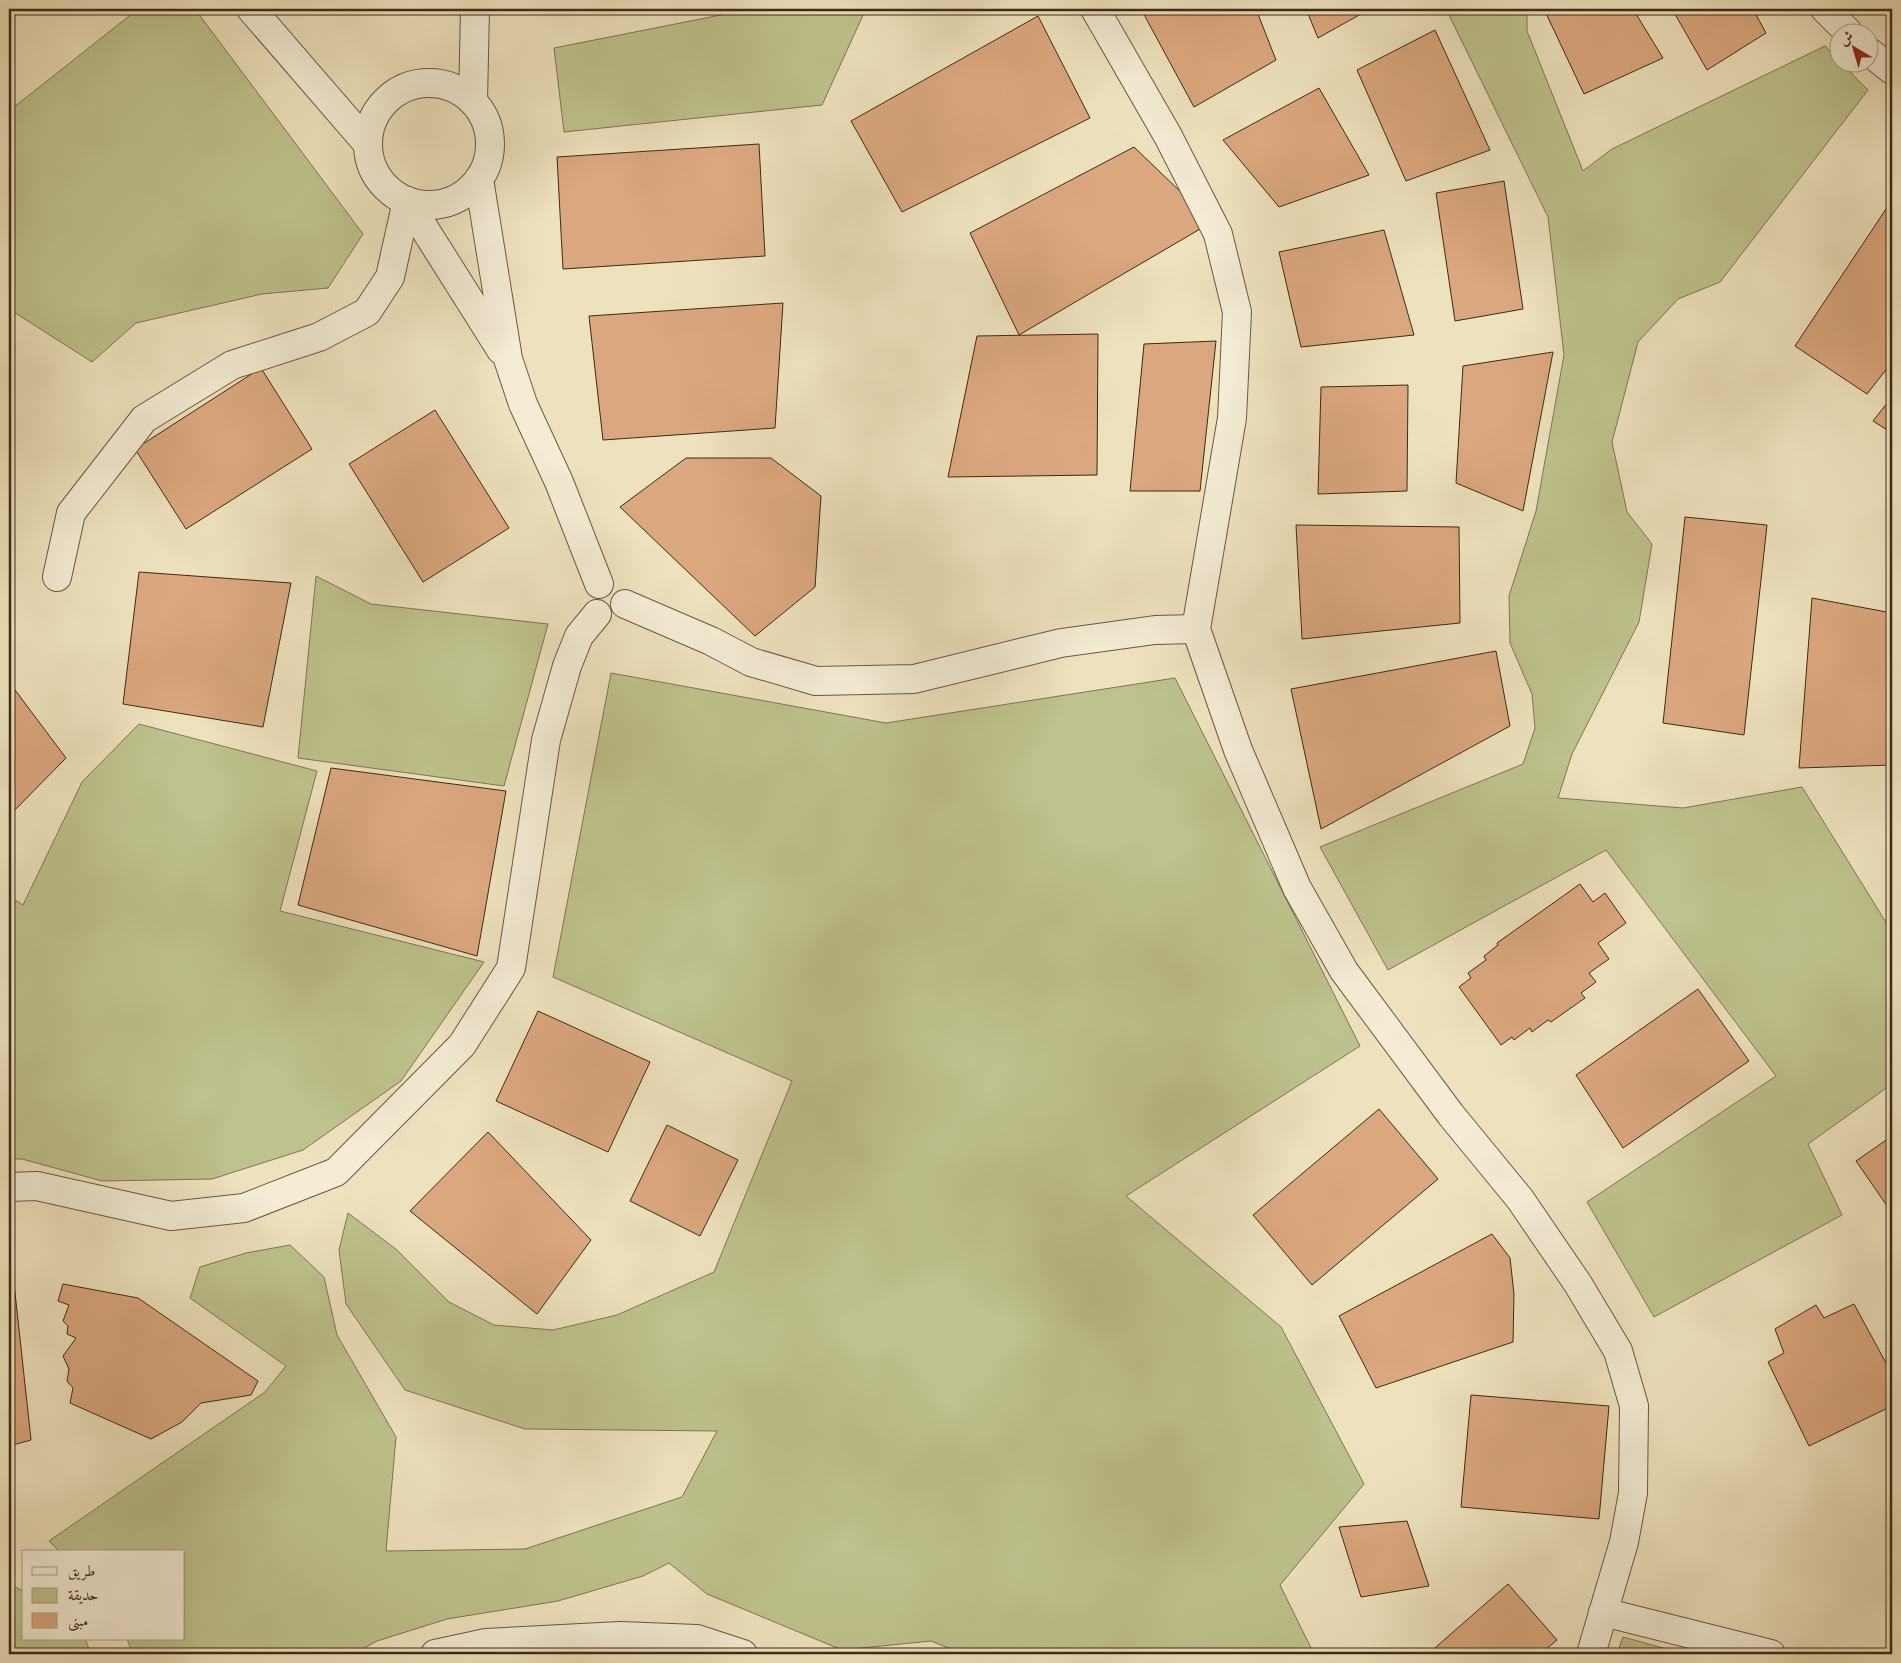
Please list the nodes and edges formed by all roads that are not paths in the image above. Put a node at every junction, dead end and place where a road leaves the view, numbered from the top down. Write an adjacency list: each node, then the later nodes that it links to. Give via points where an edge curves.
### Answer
1 (251, 9): 9 (street)
2 (475, 9): 8 (street)
3 (1095, 9): 17 (street, via 1168,136 1218,234 1237,312 1232,418)
4 (1825, 9): 5 (street)
5 (1838, 22)
6 (1878, 59): 7 (street)
7 (1892, 70)
8 (473, 101): 9 (street, via 456,88 436,83 416,84 396,92 381,105); 10 (street, via 485,118 490,139 488,160)
9 (366, 142): 11 (street, via 378,177 390,192)
10 (479, 179): 11 (street, via 464,194 445,203 426,205); 12 (street)
11 (407, 201): 12 (street); 13 (street, via 390,277 367,312 319,337 232,365 144,419 71,513)
12 (508, 359): 14 (street, via 523,404 559,482)
13 (57, 577)
14 (599, 584): 15 (street, via 611,582 621,588); 16 (street, via 590,599 590,605)
15 (625, 604): 16 (street, via 614,617); 17 (street, via 751,662 816,681 914,679 1061,643 1155,630)
16 (597, 614): 18 (street, via 579,636 546,740 511,968 462,1045 336,1172 244,1208 171,1216 37,1186)
17 (1196, 629): 19 (street, via 1245,766 1297,888 1326,941 1344,971 1445,1107 1520,1199 1578,1284 1618,1351 1634,1406 1633,1493 1624,1542)
18 (9, 1187)
19 (1603, 1612): 22 (street); 23 (street)
20 (435, 1654): 21 (street, via 486,1643 620,1636 697,1639)
21 (743, 1654)
22 (1590, 1654)
23 (1771, 1654)

